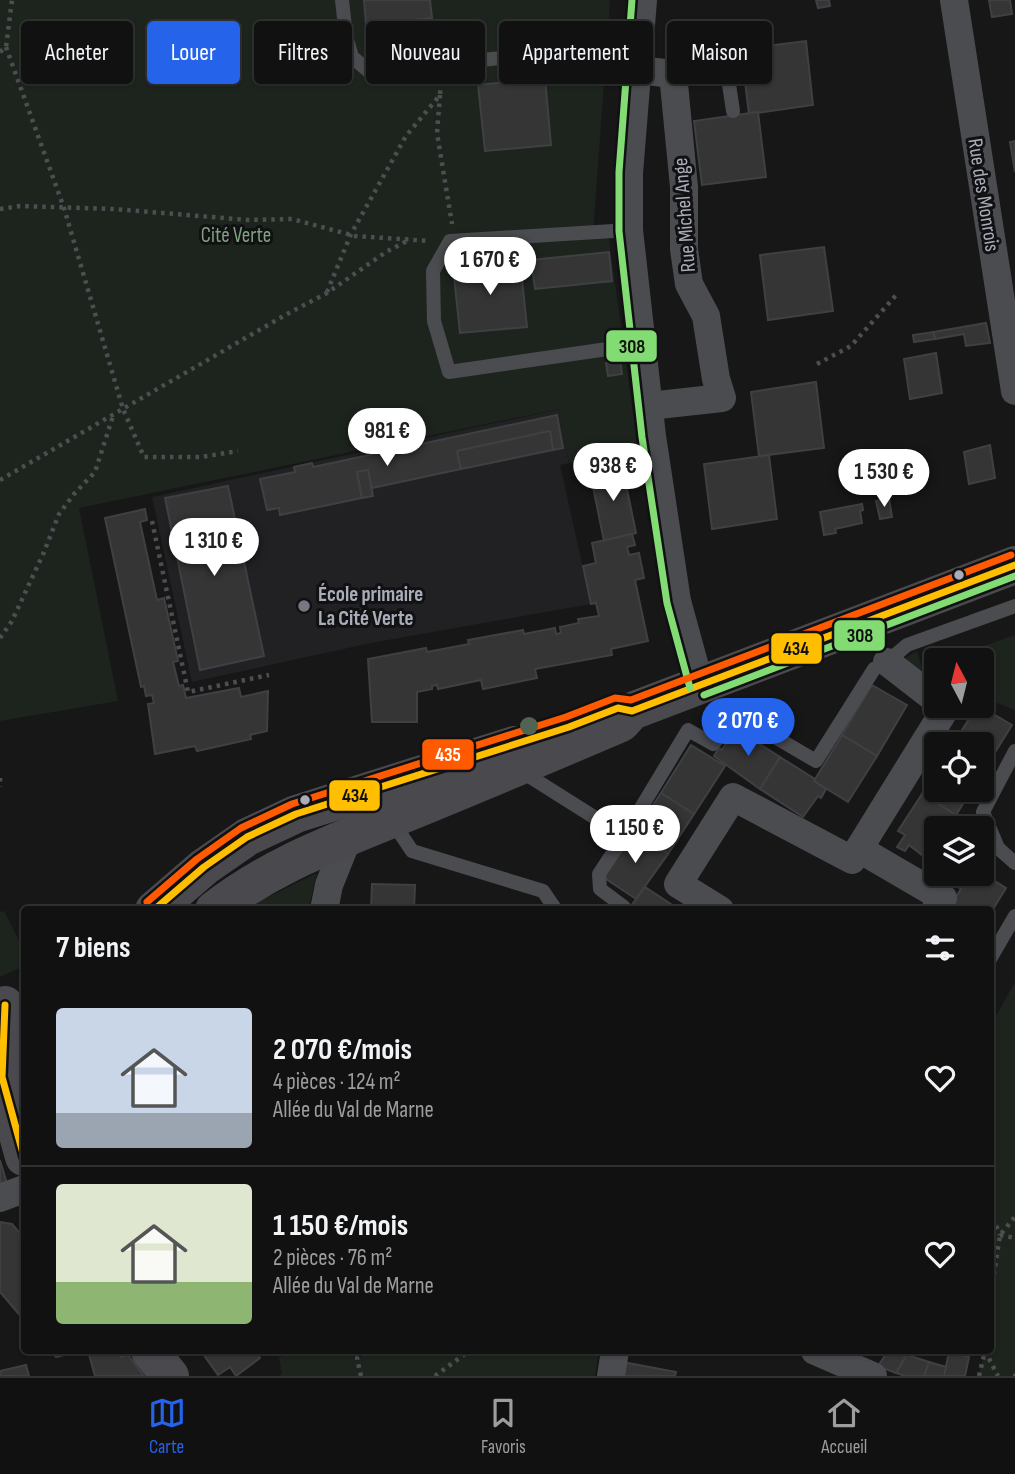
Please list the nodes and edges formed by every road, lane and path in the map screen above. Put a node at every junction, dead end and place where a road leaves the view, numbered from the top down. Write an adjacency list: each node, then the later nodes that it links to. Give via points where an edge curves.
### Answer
1 (12, 0): 6 (path)
2 (342, 0): 8 (lane, via 352,57)
3 (643, 0): 5 (street)
4 (954, 0): 25 (street, Rue des Monrois)
5 (642, 21)
6 (6, 47): 7 (path); 15 (path)
7 (0, 52)
8 (366, 69)
9 (440, 84): 13 (path)
10 (637, 84): 17 (street)
11 (674, 84): 26 (street, Rue Michel Ange, via 687,273 706,316 722,398)
12 (728, 84): 14 (lane)
13 (440, 95): 18 (path, via 406,136); 20 (path, via 437,133 455,238)
14 (733, 111)
15 (64, 208): 16 (path); 18 (path, via 292,219); 27 (path)
16 (0, 209)
17 (629, 230): 20 (lane); 23 (street)
18 (351, 234): 19 (path); 21 (path)
19 (408, 241): 20 (path); 21 (path)
20 (450, 241): 23 (lane, via 433,271 433,321 449,372)
21 (327, 293): 27 (path)
22 (898, 293): 24 (path, via 850,346)
23 (642, 344): 26 (street)
24 (817, 364)
25 (1015, 391)
26 (649, 406): 37 (street, via 677,601)
27 (123, 409): 28 (path); 29 (path, via 144,457 201,457)
28 (113, 415): 30 (path); 34 (path, via 95,472 59,514 12,621)
29 (238, 451)
30 (0, 480)
31 (152, 521): 36 (path, via 188,692)
32 (1015, 565): 37 (street)
33 (1015, 606): 35 (lane, via 907,645)
34 (0, 638)
35 (887, 663): 38 (street); 47 (lane, via 874,669 816,761 738,716 713,744 688,730)
36 (269, 675)
37 (701, 685): 39 (street)
38 (924, 691)
39 (632, 711): 42 (street, via 621,723); 45 (street, via 618,708)
40 (940, 718): 48 (street)
41 (1015, 751): 49 (lane, via 983,812 998,848)
42 (517, 769): 45 (street); 47 (lane)
43 (0, 778): 44 (path)
44 (0, 787)
45 (385, 804): 46 (street); 50 (street, via 317,806 247,837); 53 (lane, via 412,851 543,891)
46 (349, 835): 51 (street, via 289,862); 52 (street)
47 (624, 836): 54 (lane, via 599,874 600,890)
48 (859, 849): 55 (street, via 852,860 733,797 678,884); 56 (street, via 943,898)
49 (1015, 863)
50 (159, 906)
51 (219, 906)
52 (325, 906)
53 (553, 906)
54 (623, 906)
55 (714, 906)
56 (938, 906)
57 (1015, 916): 58 (lane)
58 (994, 951)
59 (12, 1028): 60 (street, via 2,1077)
60 (21, 1146)
61 (21, 1190): 62 (street)
62 (0, 1198)
63 (1015, 1217): 65 (path)
64 (994, 1223): 65 (path)
65 (1000, 1235): 66 (path); 67 (path)
66 (1015, 1238)
67 (994, 1274)
68 (152, 1354): 76 (street)
69 (174, 1354): 77 (street)
70 (363, 1354): 78 (path, via 357,1358)
71 (465, 1354): 79 (path)
72 (615, 1354): 80 (street)
73 (822, 1354): 81 (street)
74 (984, 1354): 82 (path)
75 (987, 1354): 83 (path)
76 (170, 1376)
77 (185, 1376)
78 (361, 1376)
79 (435, 1376)
80 (611, 1376)
81 (873, 1376)
82 (979, 1376)
83 (998, 1376)

